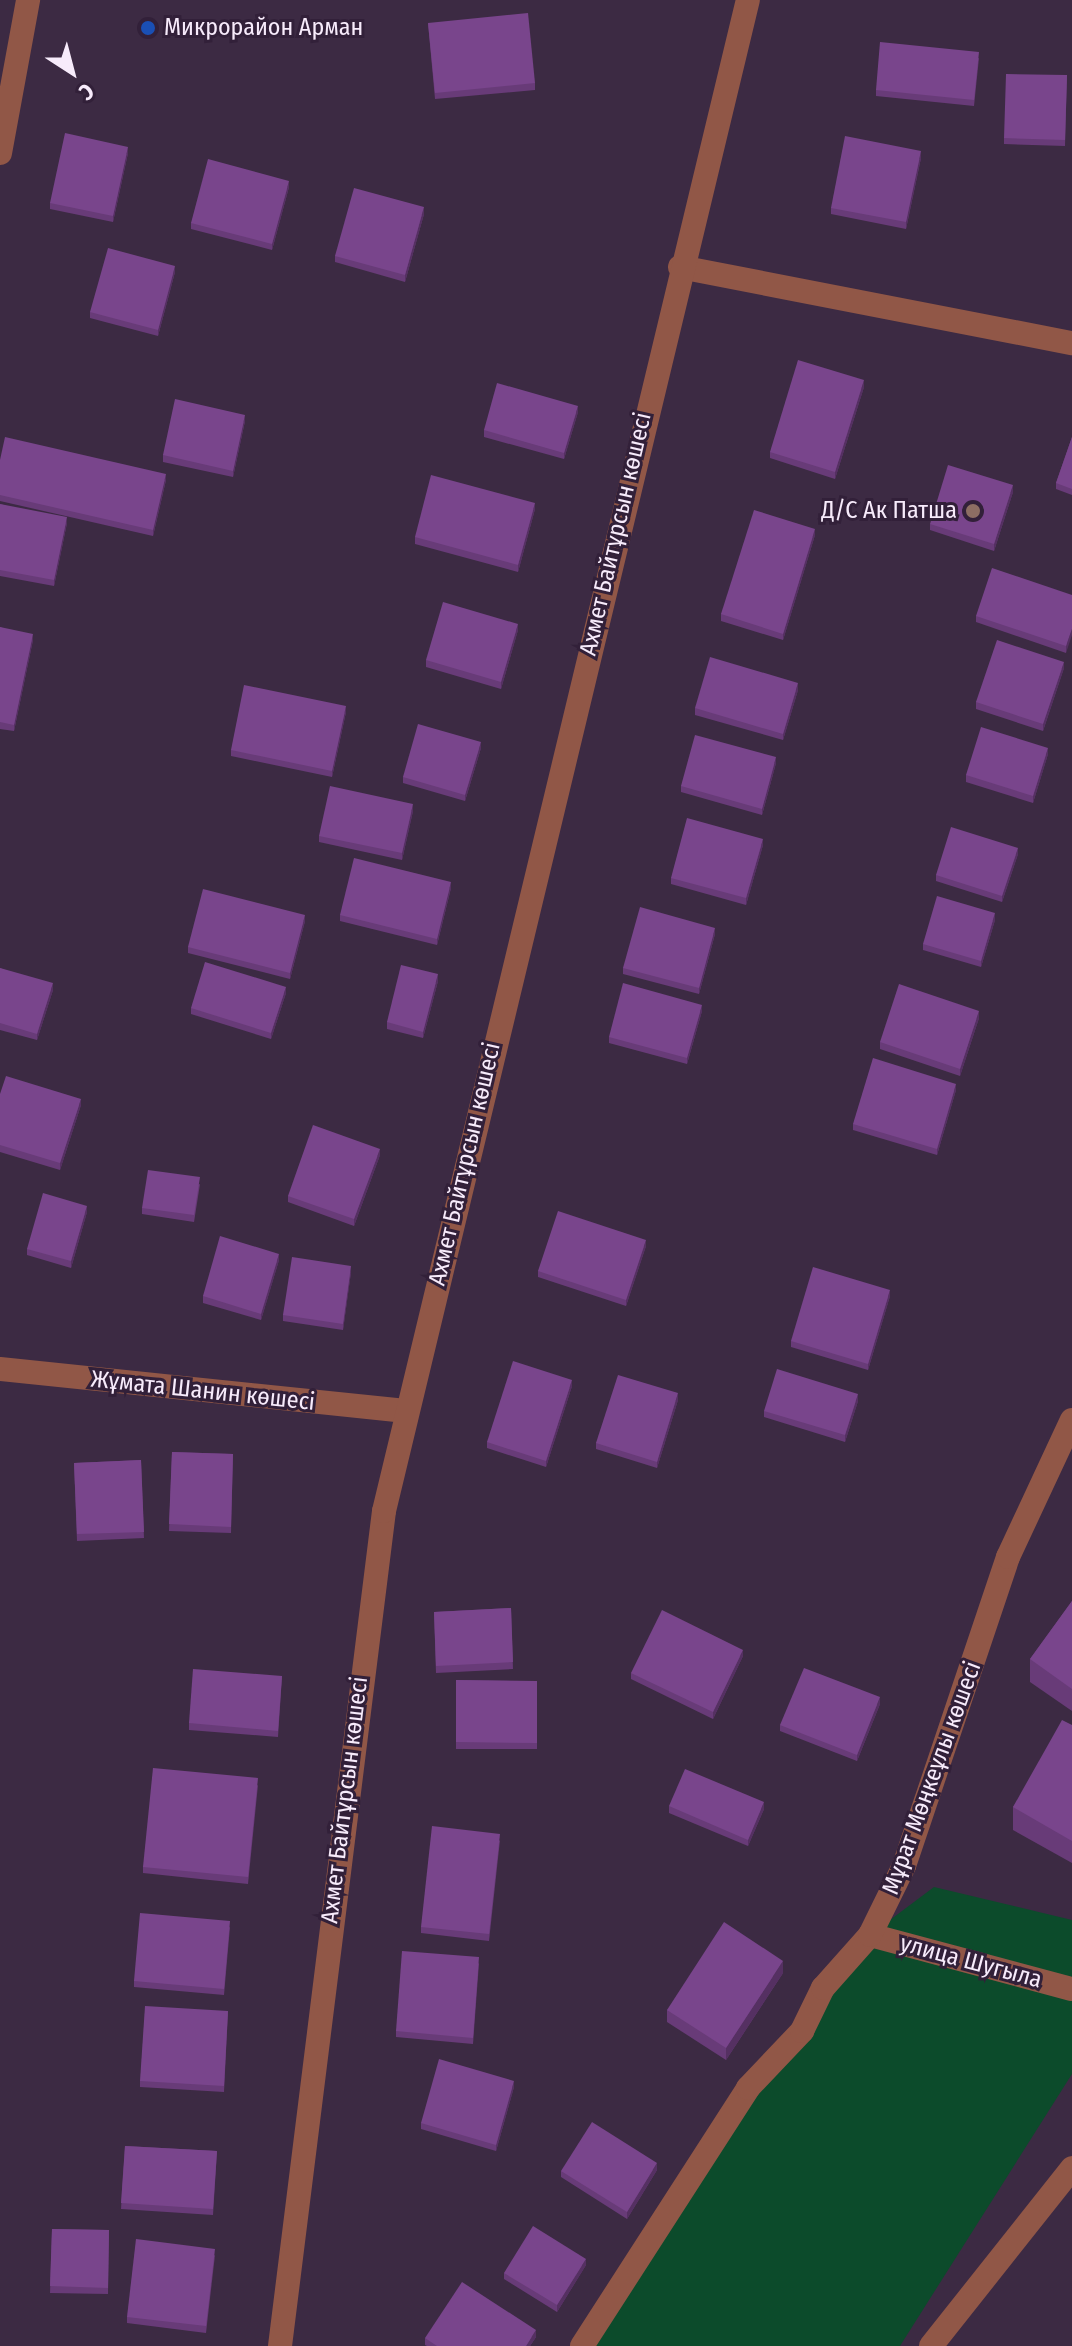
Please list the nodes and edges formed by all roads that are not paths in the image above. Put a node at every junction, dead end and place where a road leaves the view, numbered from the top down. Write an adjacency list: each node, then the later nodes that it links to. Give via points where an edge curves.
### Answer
1 (28, 0): 3 (street)
2 (748, 0): 4 (street, Ахмет Байтұрсын көшесі)
3 (0, 153)
4 (680, 267): 5 (street); 7 (street, Ахмет Байтұрсын көшесі)
5 (1072, 343)
6 (0, 1369): 7 (street, Жұмата Шанин көшесі)
7 (406, 1411): 12 (street, Ахмет Байтұрсын көшесі, via 384,1511 350,1755)
8 (1072, 1420): 9 (street, Мұрат Мөңкеұлы көшесі, via 1008,1557 904,1866)
9 (870, 1935): 10 (street, улица Шугыла); 13 (street, Мұрат Мөңкеұлы көшесі, via 823,1988 802,2031 748,2088)
10 (1072, 1989)
11 (1072, 2168): 14 (street)
12 (280, 2346)
13 (582, 2346)
14 (931, 2346)

